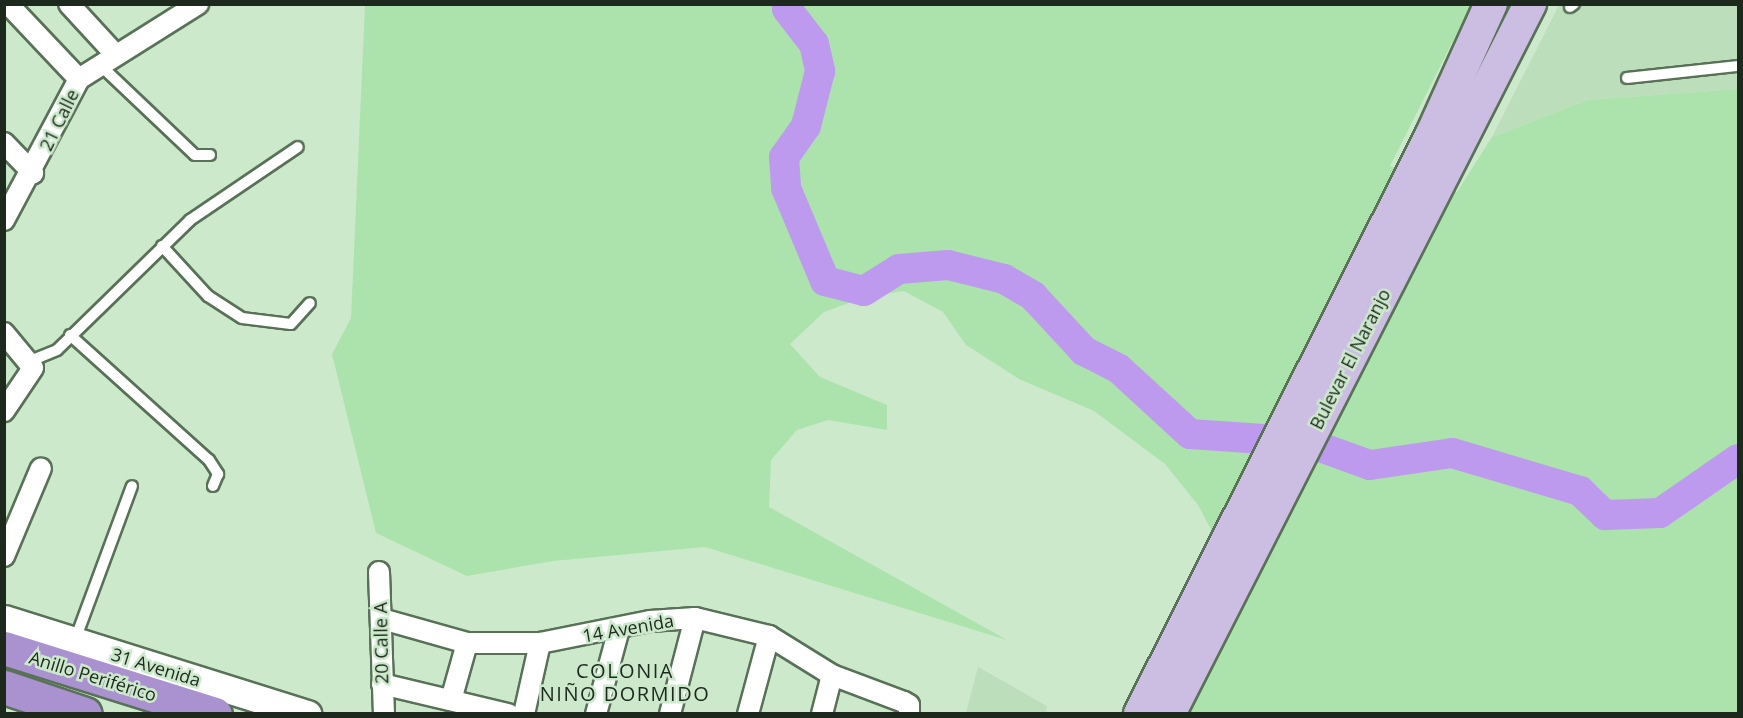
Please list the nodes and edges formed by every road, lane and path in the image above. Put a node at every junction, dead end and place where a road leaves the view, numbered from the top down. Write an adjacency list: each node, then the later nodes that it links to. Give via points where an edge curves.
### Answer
1 (8, 4): 9 (street)
2 (69, 4): 6 (street)
3 (198, 4): 6 (street, 21 Calle)
4 (1491, 4): 11 (main road, Bulevar El Naranjo)
5 (1530, 4): 11 (main road, Bulevar El Naranjo)
6 (107, 59): 9 (street, 21 Calle); 13 (lane, via 195,155)
7 (1738, 66): 8 (lane)
8 (1627, 78)
9 (79, 79): 14 (street, 21 Calle)
10 (4, 143): 14 (street)
11 (1444, 143): 51 (main road, Bulevar El Naranjo); 52 (main road, Bulevar El Naranjo)
12 (298, 147): 16 (lane, via 190,220)
13 (210, 155)
14 (33, 172): 15 (street, 21 Calle)
15 (4, 220)
16 (162, 246): 17 (lane, via 208,296 242,318 291,324); 19 (lane)
17 (310, 303)
18 (4, 333): 20 (street)
19 (70, 335): 20 (lane, via 50,356); 24 (lane, via 215,467 218,474)
20 (30, 361): 21 (street, via 30,374)
21 (4, 411)
22 (41, 468): 25 (street)
23 (132, 486): 32 (lane)
24 (213, 486)
25 (4, 556)
26 (380, 572): 29 (street, 20 Calle A)
27 (695, 618): 30 (street, 14 Avenida, via 650,621); 31 (street, 14 Avenida); 48 (street)
28 (4, 619): 32 (street, 31 Avenida)
29 (382, 619): 33 (street, 14 Avenida); 37 (street, 20 Calle A)
30 (619, 629): 34 (street, 14 Avenida); 47 (street)
31 (770, 636): 36 (street, 14 Avenida); 49 (street)
32 (74, 641): 43 (street, 31 Avenida)
33 (467, 643): 34 (street, 14 Avenida); 39 (street)
34 (540, 643): 46 (street)
35 (4, 648): 42 (highway, Anillo Periférico)
36 (832, 675): 40 (street, 14 Avenida); 50 (street)
37 (382, 684): 39 (street); 44 (street, 20 Calle A)
38 (4, 687): 41 (highway, Anillo Periférico)
39 (451, 700): 45 (street)
40 (903, 706)
41 (85, 714)
42 (215, 714)
43 (308, 714)
44 (384, 714)
45 (508, 714)
46 (524, 714)
47 (596, 714)
48 (670, 714)
49 (748, 714)
50 (822, 714)
51 (1140, 714)
52 (1169, 714)

